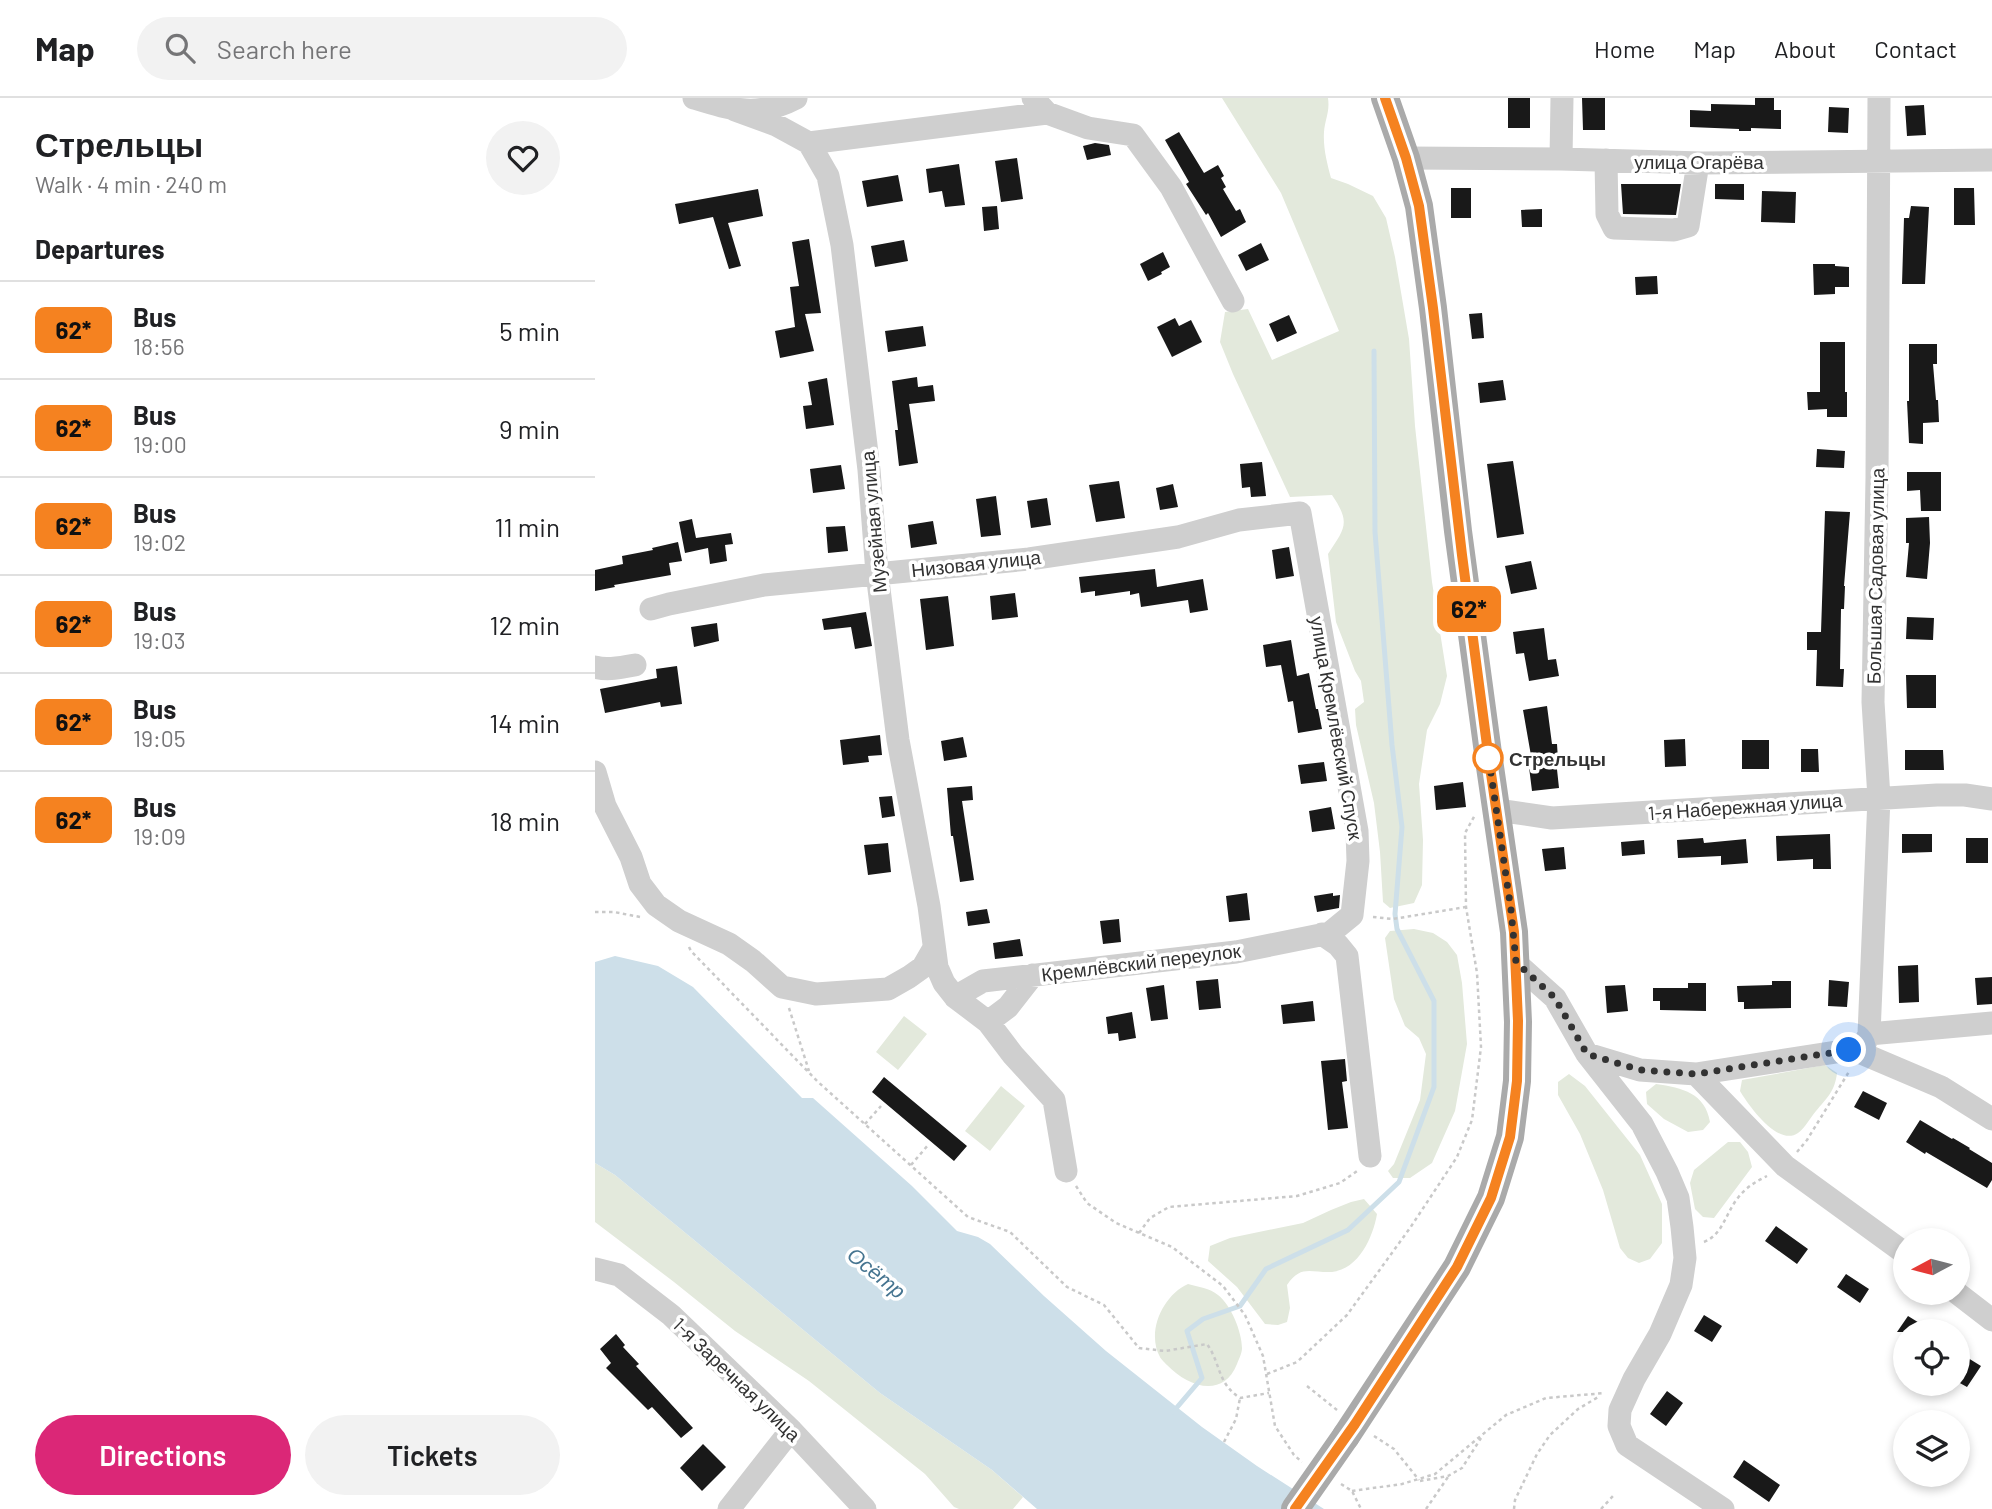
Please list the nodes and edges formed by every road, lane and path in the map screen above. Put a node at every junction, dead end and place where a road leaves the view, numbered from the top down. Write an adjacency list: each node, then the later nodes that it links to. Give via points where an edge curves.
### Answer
1 (694, 98): 7 (street)
2 (796, 98): 7 (street, via 763,110)
3 (1385, 98): 9 (main road)
4 (1562, 98): 10 (street)
5 (1879, 98): 12 (street, Большая Садовая улица)
6 (1040, 106): 8 (street); 15 (street, via 1088,128 1133,135 1171,187)
7 (735, 110): 8 (street)
8 (809, 143): 17 (street, Музейная улица, via 828,176 842,245)
9 (1406, 158): 10 (street, улица Огарёва); 24 (main road, via 1419,206)
10 (1561, 159): 11 (street, улица Огарёва)
11 (1606, 160): 14 (street, улица Огарёва); 14 (street, via 1607,214 1615,228 1674,230 1688,226)
12 (1879, 160): 13 (street, улица Огарёва); 14 (street, улица Огарёва); 22 (street, Большая Садовая улица, via 1874,702)
13 (1992, 160)
14 (1698, 163)
15 (1233, 301)
16 (1300, 513): 17 (street, Низовая улица, via 1029,559); 30 (street, улица Кремлёвский Спуск, via 1357,831 1352,915)
17 (877, 573): 18 (street, Низовая улица, via 764,585); 31 (street, Музейная улица, via 898,740)
18 (651, 609)
19 (635, 665): 20 (street)
20 (595, 667)
21 (595, 772): 29 (street, via 640,884 656,905)
22 (1879, 798): 23 (street, 1-я Набережная улица, via 1965,795); 24 (street, 1-я Набережная улица, via 1552,818); 38 (street, Большая Садовая улица)
23 (1992, 799)
24 (1496, 803): 25 (path, via 1477,810 1465,833); 32 (main road)
25 (1466, 907): 28 (path); 54 (path, via 1478,973 1481,1047 1472,1120 1457,1157 1347,1315 1297,1362)
26 (595, 912): 27 (path)
27 (644, 917)
28 (1393, 919)
29 (679, 921): 34 (street, via 729,944); 40 (path, via 691,951)
30 (1326, 934): 33 (street, Кремлёвский переулок, via 1236,952); 46 (street, via 1347,956)
31 (934, 948): 34 (street, via 923,967 888,989 816,995); 35 (street, Музейная улица, via 937,967)
32 (1516, 962): 39 (street, via 1555,998); 61 (main road, via 1517,1081 1510,1137 1491,1198 1457,1267)
33 (1033, 975): 35 (street, Кремлёвский переулок); 36 (street)
34 (782, 988): 40 (path)
35 (949, 990): 36 (street)
36 (988, 1022): 48 (street, via 1054,1100)
37 (1992, 1023): 38 (street)
38 (1860, 1045): 41 (street); 43 (street)
39 (1587, 1054): 41 (street, via 1640,1070); 55 (street, via 1642,1124 1678,1198 1685,1258 1681,1285)
40 (810, 1074): 44 (path)
41 (1696, 1074): 50 (street, via 1785,1166)
42 (881, 1105): 44 (path)
43 (1992, 1119)
44 (865, 1124): 47 (path)
45 (929, 1144): 47 (path)
46 (1367, 1162): 49 (path, via 1340,1183 1297,1196 1169,1207 1150,1218)
47 (911, 1165): 59 (path, via 968,1217 1010,1232 1067,1287 1104,1305 1139,1348 1165,1351 1207,1344 1219,1373)
48 (1066, 1171): 49 (path, via 1087,1203)
49 (1139, 1233): 54 (path, via 1171,1248 1223,1286 1245,1315)
50 (1893, 1245)
51 (595, 1269): 60 (street, 1-я Заречная улица, via 619,1275 671,1315)
52 (1971, 1303): 53 (street)
53 (1992, 1320)
54 (1266, 1374): 57 (path)
55 (1634, 1379): 58 (path); 79 (street, via 1620,1410 1619,1426 1627,1445)
56 (1307, 1386): 61 (path)
57 (1269, 1392): 59 (path); 65 (path, via 1275,1426)
58 (1602, 1394): 62 (path, via 1546,1398 1506,1415); 77 (path, via 1550,1435)
59 (1240, 1398): 63 (path)
60 (791, 1430): 72 (street); 73 (street, 1-я Заречная улица)
61 (1351, 1430): 74 (main road, bridge)
62 (1484, 1433): 66 (path, via 1462,1468); 67 (path, via 1435,1474)
63 (1224, 1442)
64 (1394, 1449): 67 (path)
65 (1304, 1464)
66 (1448, 1476): 69 (path); 76 (path)
67 (1419, 1480): 69 (path)
68 (1333, 1481): 70 (path)
69 (1402, 1483): 70 (path)
70 (1352, 1491): 75 (path)
71 (1613, 1496): 78 (path)
72 (729, 1509)
73 (865, 1509)
74 (1295, 1509)
75 (1361, 1509)
76 (1426, 1509)
77 (1514, 1509)
78 (1601, 1509)
79 (1723, 1509)

